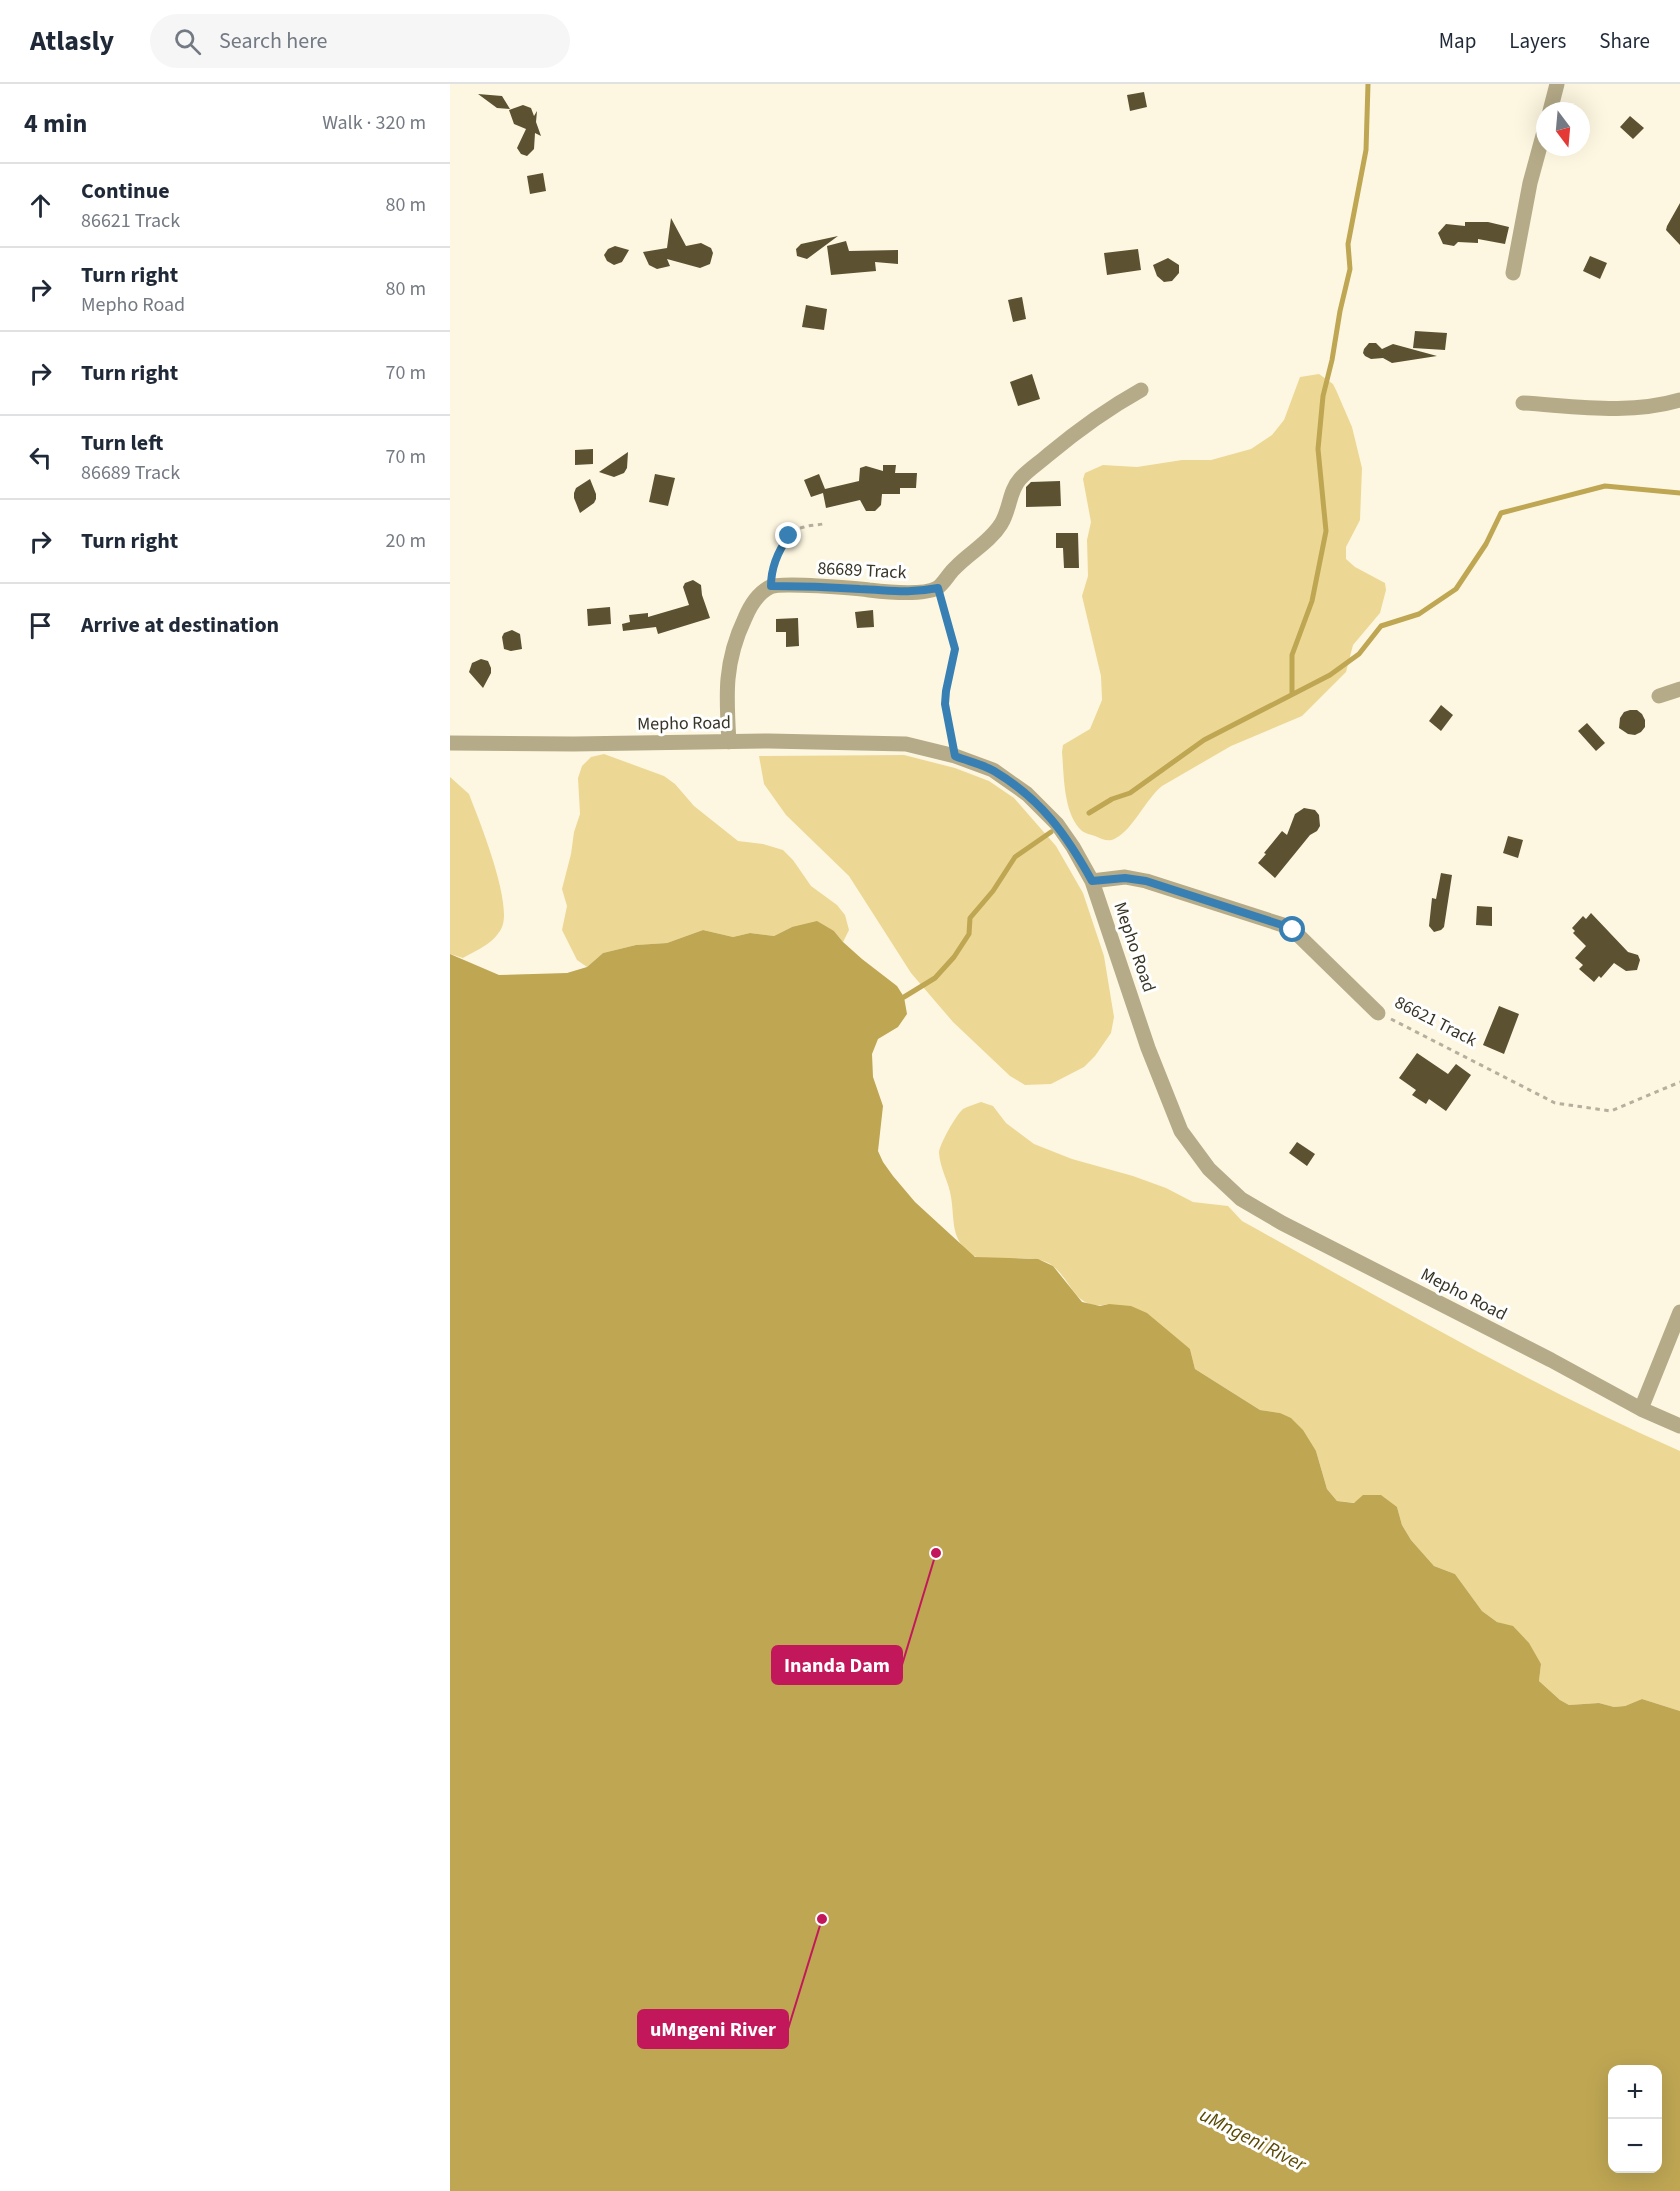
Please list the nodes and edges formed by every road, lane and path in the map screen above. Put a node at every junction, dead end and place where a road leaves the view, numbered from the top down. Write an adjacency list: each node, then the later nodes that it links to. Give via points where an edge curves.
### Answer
1 (1557, 84): 2 (street)
2 (1552, 102)
3 (1537, 156): 4 (street)
4 (1513, 273)
5 (1141, 390): 10 (street, via 1106,410 1028,471 1019,480 1000,526)
6 (1680, 400): 7 (street, via 1628,408)
7 (1523, 403)
8 (823, 524): 9 (path, via 802,527 789,536 780,547)
9 (771, 586): 10 (street, 86689 Track, via 891,592); 13 (street, via 750,606 736,636 728,670)
10 (938, 588): 15 (path, via 955,649 945,704)
11 (1680, 689): 12 (street)
12 (1659, 696)
13 (729, 742): 14 (street, Mepho Road); 15 (street, Mepho Road, via 906,744)
14 (450, 743)
15 (955, 756): 16 (street, Mepho Road, via 993,770 1027,794 1057,824)
16 (1092, 881): 17 (street, 86621 Track, via 1146,881 1293,930); 20 (street, Mepho Road, via 1148,1048 1181,1131 1209,1169 1241,1199 1282,1223)
17 (1378, 1013): 18 (path, 86621 Track, via 1555,1103 1611,1112)
18 (1680, 1082)
19 (1680, 1312): 20 (street)
20 (1641, 1409): 21 (street, Mepho Road)
21 (1680, 1426)

